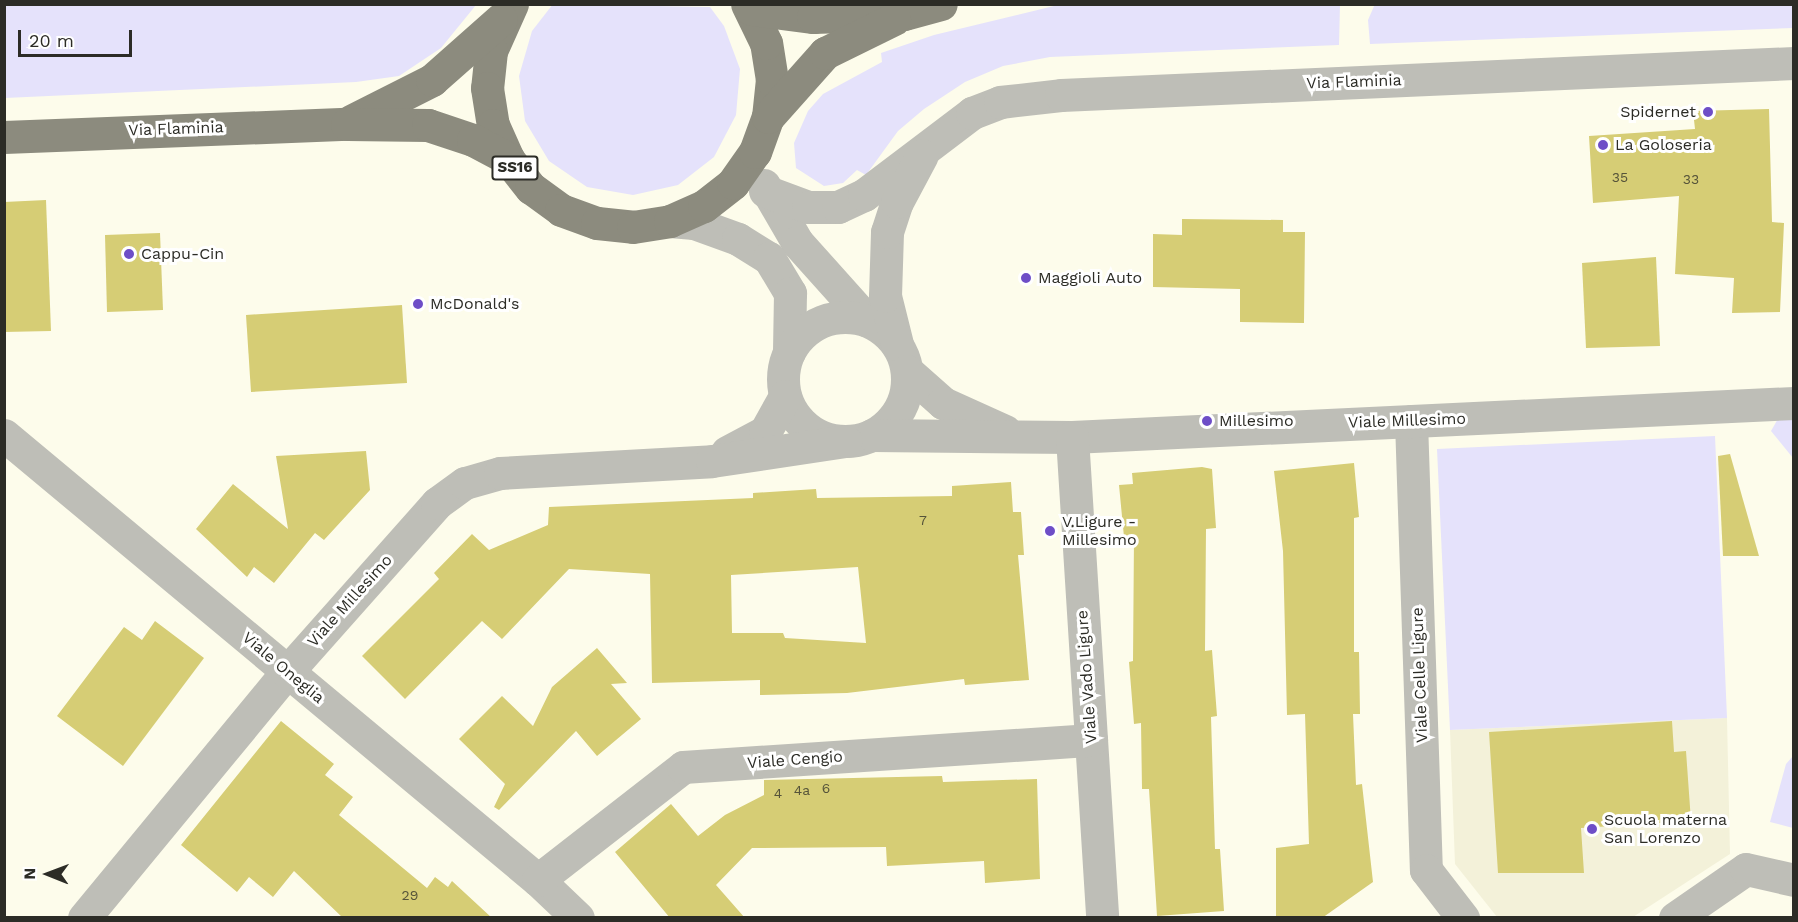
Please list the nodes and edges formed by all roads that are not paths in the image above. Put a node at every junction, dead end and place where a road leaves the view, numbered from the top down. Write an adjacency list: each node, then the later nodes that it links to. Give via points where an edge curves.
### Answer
1 (941, 4): 4 (main road, SS16)
2 (749, 7): 4 (main road, SS16, via 813,17); 6 (main road, SS16, via 768,52 772,80)
3 (508, 10): 7 (main road, Via Flaminia / SS16, via 432,81); 11 (main road, SS16, via 491,51 487,88 493,125)
4 (904, 14): 6 (main road, SS16, via 825,53)
5 (1794, 63): 9 (street, Via Flaminia, via 1061,95 1000,102 981,109)
6 (768, 117): 10 (main road, SS16)
7 (347, 124): 8 (main road, Via Flaminia / SS16); 11 (main road, Via Flaminia / SS16, via 428,125 473,140)
8 (4, 136)
9 (927, 146): 12 (street, Via Flaminia, via 864,195 838,207 808,207); 16 (street, Via Flaminia, via 897,202 887,232 885,296)
10 (755, 152): 12 (street); 13 (main road, SS16, via 733,183 704,206)
11 (508, 159): 13 (main road, SS16, via 531,188 561,210 588,220 633,227)
12 (765, 191): 14 (street, via 797,243)
13 (670, 221): 15 (street, via 694,223 727,235 769,258 789,293)
14 (868, 321): 15 (street, via 850,317 814,325); 16 (street)
15 (789, 352): 17 (street, via 783,381)
16 (902, 358): 22 (street, via 900,409 888,424); 23 (street, Viale Millesimo, via 943,403)
17 (785, 396): 22 (street, via 808,429 826,438); 24 (street, Viale Millesimo, via 765,432)
18 (1794, 403): 19 (street, Viale Millesimo)
19 (1411, 421): 21 (street, Viale Millesimo); 30 (street, Viale Celle Ligure, via 1426,870)
20 (4, 435): 25 (street, Viale Oneglia)
21 (1072, 437): 23 (street, Viale Millesimo); 26 (street, Viale Vado Ligure)
22 (859, 438): 23 (street, Viale Millesimo); 24 (street, Viale Millesimo)
23 (1021, 438)
24 (712, 460): 25 (street, Viale Millesimo, via 500,473 465,483 438,503)
25 (287, 672): 27 (street, Viale Oneglia); 31 (street, Viale Millesimo)
26 (1091, 740): 27 (street, Viale Cengio, via 683,767); 32 (street, Viale Vado Ligure)
27 (538, 880): 29 (street, Viale Oneglia)
28 (1794, 880): 33 (street, via 1746,869)
29 (564, 912)
30 (1448, 912)
31 (84, 918)
32 (1102, 918)
33 (1675, 918)

